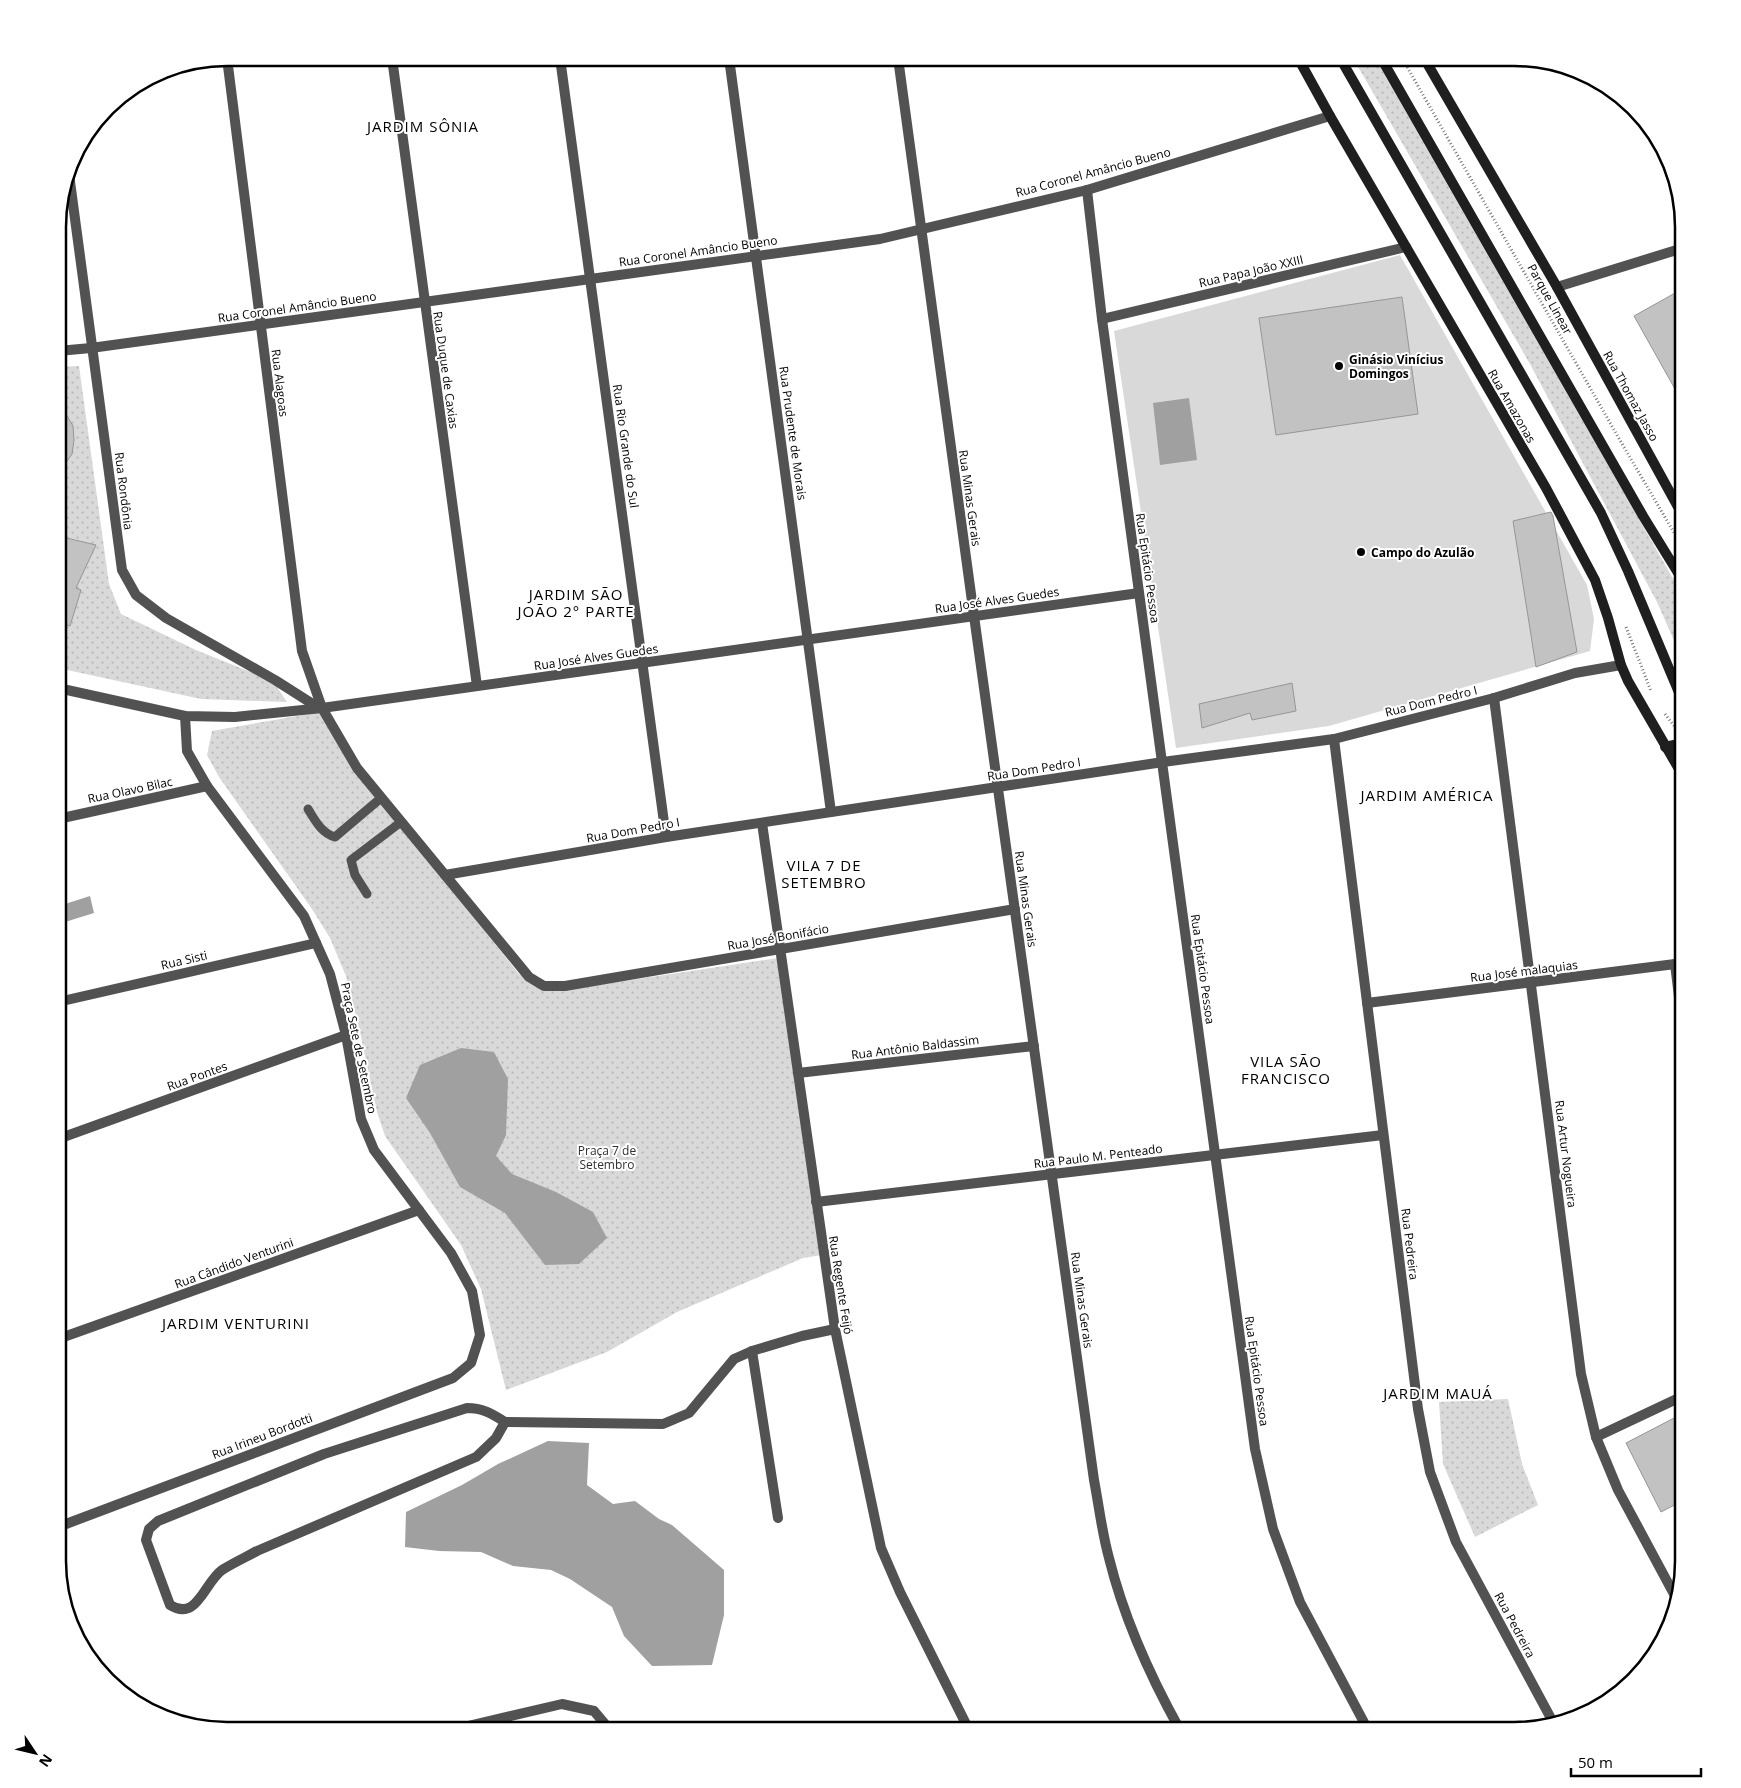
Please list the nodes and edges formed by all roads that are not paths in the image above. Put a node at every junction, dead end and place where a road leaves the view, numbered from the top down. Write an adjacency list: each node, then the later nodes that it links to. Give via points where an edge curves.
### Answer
1 (228, 67): 21 (street, Rua Alagoas)
2 (393, 67): 19 (street, Rua Duque de Caxias)
3 (561, 67): 17 (street, Rua Rio Grande do Sul)
4 (730, 67): 16 (street, Rua Prudente de Morais)
5 (903, 67): 13 (street, Rua Minas Gerais)
6 (1303, 67): 10 (street, Rua Amazonas)
7 (1345, 67): 31 (street, via 1601,513)
8 (1386, 67): 25 (street)
9 (1429, 67): 18 (street, Rua Thomaz Jasso)
10 (1330, 116): 12 (street, Rua Coronel Amâncio Bueno); 14 (street, Rua Amazonas)
11 (71, 189): 22 (street, Rua Rondônia)
12 (1087, 190): 13 (street, Rua Coronel Amâncio Bueno); 20 (street, Rua Epitácio Pessoa)
13 (922, 229): 16 (street, Rua Coronel Amâncio Bueno, via 880,239); 27 (street, Rua Minas Gerais)
14 (1406, 247): 20 (street, Rua Papa João XXIII); 30 (street, Rua Amazonas, via 1546,488 1595,580)
15 (1675, 251): 18 (street)
16 (757, 256): 17 (street, Rua Coronel Amâncio Bueno); 28 (street, Rua Prudente de Morais)
17 (590, 279): 19 (street, Rua Coronel Amâncio Bueno); 29 (street, Rua Rio Grande do Sul)
18 (1557, 287): 24 (street, Rua Thomaz Jasso)
19 (425, 302): 21 (street, Rua Coronel Amâncio Bueno); 32 (street, Rua Duque de Caxias)
20 (1102, 319): 26 (street, Rua Epitácio Pessoa)
21 (260, 324): 22 (street, Rua Coronel Amâncio Bueno); 35 (street, Rua Alagoas, via 302,651)
22 (91, 348): 23 (street, Rua Coronel Amâncio Bueno); 35 (street, Rua Rondônia, via 122,570 136,595 166,618)
23 (67, 350)
24 (1675, 500)
25 (1675, 567)
26 (1139, 593): 27 (street, Rua José Alves Guedes); 40 (street, Rua Epitácio Pessoa)
27 (974, 616): 28 (street, Rua José Alves Guedes); 43 (street, Rua Minas Gerais)
28 (808, 640): 29 (street, Rua José Alves Guedes); 46 (street, Rua Prudente de Morais)
29 (642, 663): 32 (street, Rua José Alves Guedes); 50 (street, Rua Rio Grande do Sul)
30 (1621, 665): 34 (street, Rua Dom Pedro I, via 1575,674); 39 (street, Rua Amazonas)
31 (1675, 681)
32 (476, 686): 35 (street, Rua José Alves Guedes)
33 (67, 690): 36 (street, Rua José Alves Guedes)
34 (1494, 698): 37 (street, Rua Dom Pedro I); 57 (street, Rua Artur Nogueira)
35 (321, 708): 36 (street, Rua José Alves Guedes, via 235,717); 44 (street, Rua Alagoas, via 357,768)
36 (185, 716): 42 (street, Praça Sete de Setembro, via 188,751)
37 (1334, 738): 40 (street, Rua Dom Pedro I); 60 (street, Rua Pedreira)
38 (1675, 745): 39 (street)
39 (1665, 747): 41 (street, Rua Amazonas)
40 (1163, 762): 43 (street, Rua Dom Pedro I); 66 (street, Rua Epitácio Pessoa)
41 (1675, 762)
42 (207, 786): 47 (street, Rua Olavo Bilac); 54 (street, Praça Sete de Setembro, via 304,916)
43 (998, 787): 46 (street, Rua Dom Pedro I); 53 (street, Rua Minas Gerais)
44 (381, 798): 45 (lane, via 335,837 322,830); 48 (street, Rua Alagoas)
45 (308, 809)
46 (831, 812): 49 (street, Rua Dom Pedro I)
47 (67, 816)
48 (401, 822): 51 (street, Rua Alagoas); 52 (lane, via 351,860 355,875)
49 (762, 823): 50 (street, Rua Dom Pedro I); 55 (street, Rua Regente Feijó)
50 (666, 837): 51 (street, Rua Dom Pedro I)
51 (445, 875): 58 (street, Rua Alagoas, via 529,977)
52 (367, 894)
53 (1015, 909): 55 (street, Rua José Bonifácio); 62 (street, Rua Minas Gerais)
54 (316, 942): 59 (street, Rua Sisti); 61 (street, Praça Sete de Setembro, via 330,974)
55 (781, 949): 58 (street, Rua José Bonifácio, via 565,986); 63 (street, Rua Regente Feijó)
56 (1675, 964): 57 (street, Rua José malaquias)
57 (1531, 982): 60 (street, Rua José malaquias); 76 (street, Rua Artur Nogueira, via 1582,1374)
58 (544, 986)
59 (66, 1000)
60 (1367, 1003): 64 (street, Rua Pedreira)
61 (346, 1035): 65 (street, Rua Pontes); 69 (street, Praça Sete de Setembro, via 363,1124 374,1150)
62 (1034, 1046): 63 (street, Rua Antônio Baldassim); 67 (street, Rua Minas Gerais)
63 (798, 1073): 68 (street, Rua Regente Feijó)
64 (1383, 1135): 66 (street, Rua Paulo M. Penteado); 80 (street, Rua Pedreira, via 1418,1410 1430,1472 1456,1542)
65 (66, 1136)
66 (1215, 1155): 67 (street, Rua Paulo M. Penteado); 85 (street, Rua Epitácio Pessoa, via 1255,1449 1273,1529 1300,1602)
67 (1052, 1174): 68 (street, Rua Paulo M. Penteado); 84 (street, Rua Minas Gerais, via 1094,1480 1109,1558 1129,1624)
68 (816, 1202): 70 (street, Rua Regente Feijó)
69 (419, 1210): 71 (street, Rua Cândido Venturini); 73 (street, Praça Sete de Setembro, via 451,1253 472,1291 480,1335)
70 (835, 1329): 72 (street); 83 (street, Rua Regente Feijó, via 881,1548)
71 (66, 1336)
72 (752, 1351): 75 (street, via 734,1359 690,1413 662,1424); 77 (street)
73 (471, 1363): 78 (street, Rua Irineu Bordotti, via 453,1378)
74 (1675, 1400): 76 (street)
75 (504, 1422): 75 (street, via 480,1408 467,1408 324,1454 158,1520 149,1529 146,1540 170,1605 176,1609 190,1608 213,1578 257,1551 476,1457 496,1438)
76 (1596, 1438): 79 (street, Rua Artur Nogueira, via 1618,1490)
77 (778, 1518)
78 (66, 1524)
79 (1672, 1591)
80 (1550, 1717)
81 (485, 1722): 82 (street, via 562,1704 594,1711)
82 (603, 1722)
83 (965, 1722)
84 (1176, 1722)
85 (1364, 1722)

